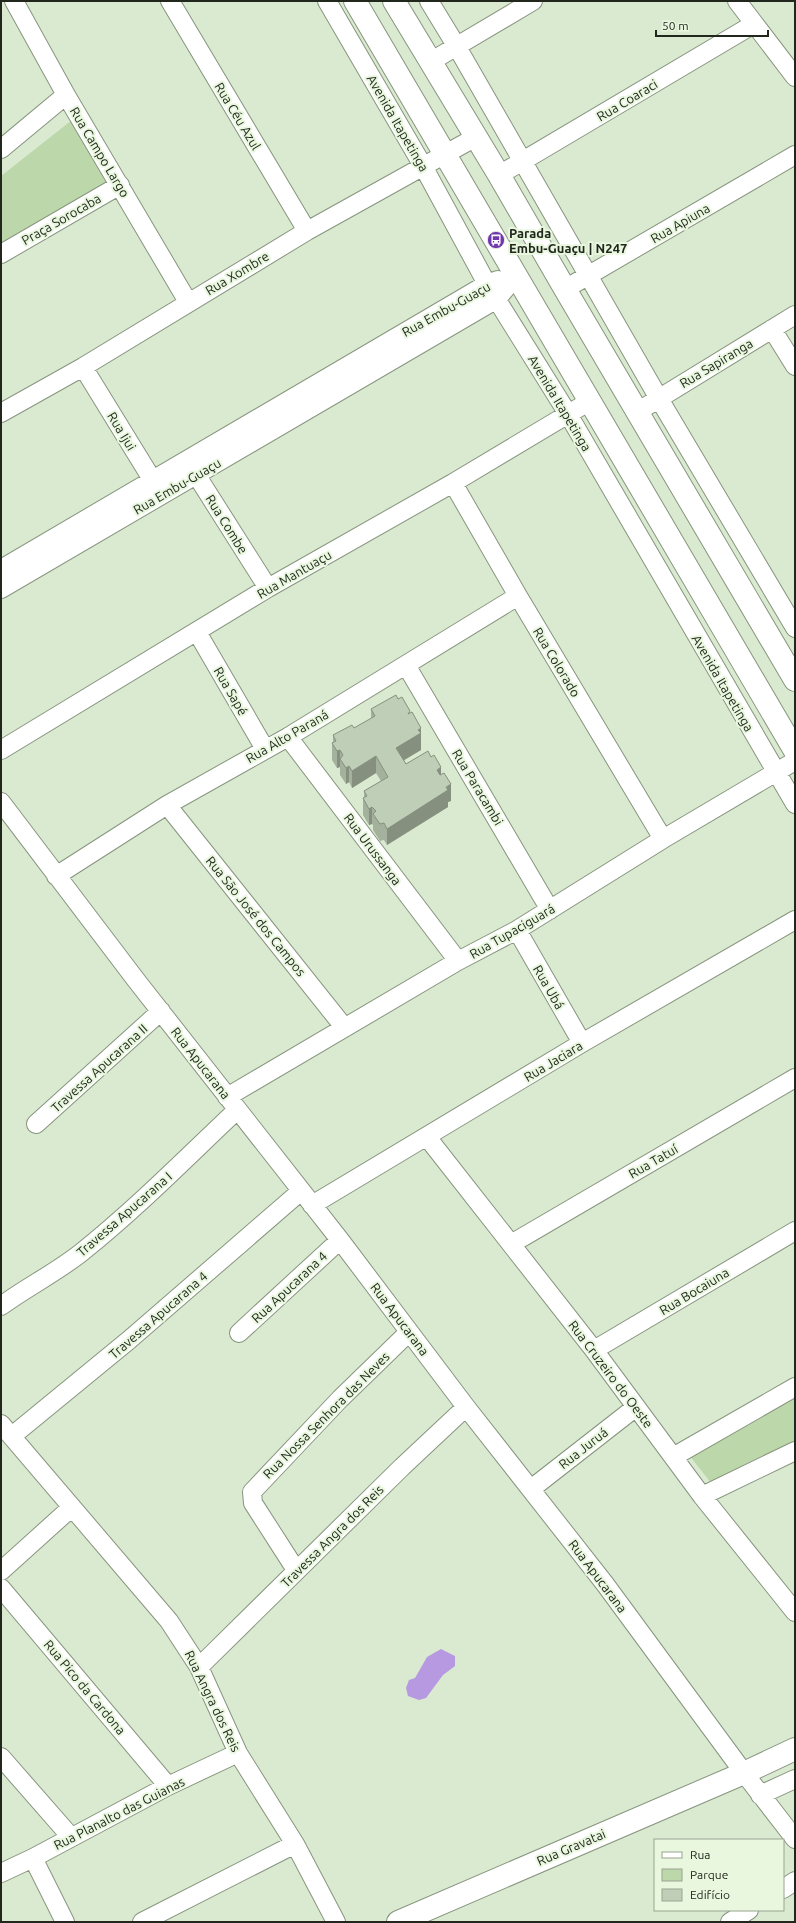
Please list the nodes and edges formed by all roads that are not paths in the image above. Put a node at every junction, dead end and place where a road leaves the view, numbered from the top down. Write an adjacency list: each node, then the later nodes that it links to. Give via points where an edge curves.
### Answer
1 (14, 1): 13 (street, Rua Campo Largo)
2 (170, 1): 22 (street, Rua Céu Azul)
3 (327, 1): 19 (street, Avenida Itapetinga)
4 (355, 1): 16 (main road, Avenida Itapetinga)
5 (394, 1): 11 (main road)
6 (429, 1): 10 (street)
7 (532, 1): 10 (street)
8 (737, 1): 9 (street)
9 (754, 24): 12 (street); 18 (street, Rua Coaraci)
10 (457, 47): 11 (street); 18 (street)
11 (430, 62): 14 (main road)
12 (795, 77)
13 (66, 95): 15 (street); 21 (street, Rua Campo Largo)
14 (476, 137): 16 (street, Rua Xombre); 20 (main road)
15 (1, 149)
16 (445, 154): 19 (street, Rua Xombre); 25 (main road, Avenida Itapetinga)
17 (795, 155): 26 (street, Rua Apiuna)
18 (523, 162): 20 (street, Rua Coaraci); 26 (street)
19 (423, 166): 22 (street, Rua Xombre); 27 (street, Avenida Itapetinga)
20 (500, 175): 24 (main road)
21 (120, 185): 23 (street, Praça Sorocaba); 30 (street, Rua Campo Largo)
22 (307, 232): 30 (street, Rua Xombre)
23 (1, 254)
24 (547, 258): 25 (main road); 28 (main road)
25 (516, 276): 27 (street, Rua Embu-Guaçu); 29 (street, Rua Embu-Guaçu); 36 (main road, Avenida Itapetinga)
26 (589, 276): 28 (street, Rua Apiuna); 35 (street)
27 (487, 284): 29 (street, Avenida Itapetinga); 40 (street, Rua Embu-Guaçu)
28 (564, 289): 37 (main road)
29 (497, 299): 39 (street, Avenida Itapetinga); 41 (street, Rua Embu-Guaçu)
30 (188, 302): 33 (street, Rua Xombre)
31 (795, 315): 32 (street, Rua Sapiranga)
32 (772, 329): 34 (street); 35 (street, Rua Sapiranga)
33 (83, 366): 38 (street, Rua Xombre); 42 (street, Rua Ijui)
34 (795, 366)
35 (658, 397): 37 (street, Rua Sapiranga); 51 (street)
36 (590, 401): 39 (street, Rua Mantuaçu); 46 (main road, Avenida Itapetinga)
37 (637, 412): 45 (main road)
38 (1, 413)
39 (568, 414): 43 (street, Rua Mantuaçu); 60 (street, Avenida Itapetinga)
40 (187, 460): 41 (street, Rua Combe); 42 (street, Rua Embu-Guaçu)
41 (196, 475): 44 (street, Rua Embu-Guaçu); 48 (street, Rua Combe)
42 (152, 480): 44 (street, Rua Ijui); 47 (street, Rua Embu-Guaçu)
43 (453, 483): 48 (street, Rua Mantuaçu); 50 (street, Rua Colorado)
44 (162, 495): 49 (street, Rua Embu-Guaçu)
45 (693, 507): 46 (main road); 54 (main road)
46 (663, 525): 58 (main road, Avenida Itapetinga)
47 (1, 570)
48 (268, 588): 52 (street, Rua Mantuaçu)
49 (1, 589)
50 (518, 596): 53 (street, Rua Alto Paraná); 64 (street, Rua Colorado)
51 (795, 628)
52 (197, 632): 56 (street, Rua Sapé); 57 (street, Rua Mantuaçu)
53 (406, 665): 55 (street, Rua Alto Paraná); 66 (street, Rua Paracambi)
54 (795, 680)
55 (288, 736): 56 (street, Rua Alto Paraná); 69 (street, Rua Urussanga)
56 (265, 749): 63 (street, Rua Alto Paraná)
57 (1, 750)
58 (795, 751)
59 (795, 761): 60 (street, Rua Tupaciguará)
60 (775, 772): 62 (street, Avenida Itapetinga); 64 (street, Rua Tupaciguará)
61 (1, 802): 65 (street, Rua Apucarana)
62 (795, 804)
63 (167, 805): 65 (street, Rua Alto Paraná); 71 (street, Rua São José dos Campos)
64 (663, 839): 66 (street, Rua Tupaciguará)
65 (56, 876): 70 (street, Rua Apucarana)
66 (550, 910): 68 (street, Rua Tupaciguará)
67 (795, 920): 72 (street, Rua Jaciara)
68 (517, 930): 69 (street, Rua Tupaciguará); 72 (street, Rua Ubá)
69 (458, 961): 71 (street, Rua Tupaciguará)
70 (161, 1011): 74 (street, Rua Apucarana); 75 (street, Travessa Apucarana II)
71 (344, 1027): 74 (street, Rua Tupaciguará)
72 (582, 1043): 76 (street, Rua Jaciara)
73 (795, 1078): 81 (street, Rua Tatuí)
74 (232, 1103): 77 (street, Rua Apucarana); 82 (street, Travessa Apucarana I, via 113,1227 80,1254)
75 (36, 1124)
76 (427, 1137): 78 (street, Rua Jaciara); 81 (street, Rua Cruzeiro do Oeste)
77 (301, 1191): 78 (street, Rua Apucarana); 89 (street, Travessa Apucarana 4, via 135,1335)
78 (312, 1205): 80 (street, Rua Apucarana)
79 (795, 1231): 85 (street, Rua Bocaiuna)
80 (340, 1240): 83 (street, Rua Apucarana); 84 (street, Rua Apucarana 4)
81 (511, 1244): 85 (street, Rua Cruzeiro do Oeste)
82 (1, 1306)
83 (409, 1332): 87 (street, Rua Apucarana); 95 (street, Rua Nossa Senhora das Neves, via 340,1398 251,1495 253,1503)
84 (239, 1333)
85 (594, 1350): 88 (street, Rua Cruzeiro do Oeste)
86 (795, 1387): 91 (street)
87 (466, 1407): 92 (street, Rua Apucarana); 95 (street, Travessa Angra dos Reis)
88 (636, 1407): 91 (street, Rua Cruzeiro do Oeste); 92 (street, Rua Juruá)
89 (4, 1429): 94 (street, Rua Angra dos Reis)
90 (795, 1451): 93 (street)
91 (673, 1457): 93 (street, Rua Cruzeiro do Oeste)
92 (531, 1489): 103 (street, Rua Apucarana)
93 (702, 1496): 98 (street, Rua Cruzeiro do Oeste)
94 (72, 1507): 96 (street); 99 (street, Rua Angra dos Reis, via 169,1621)
95 (296, 1570): 99 (street, Travessa Angra dos Reis)
96 (1, 1571)
97 (1, 1588): 105 (street, Rua Pico da Cardona)
98 (792, 1604)
99 (199, 1667): 101 (street, Rua Angra dos Reis)
100 (795, 1749): 103 (main road, Rua Gravatai)
101 (238, 1753): 105 (street, Rua Planalto das Guianas); 109 (street, Rua Angra dos Reis)
102 (1, 1757): 107 (street)
103 (744, 1773): 106 (street, Rua Apucarana); 118 (main road, Rua Gravatai)
104 (795, 1779): 106 (street)
105 (168, 1786): 107 (street, Rua Planalto das Guianas)
106 (760, 1795): 108 (street, Rua Apucarana)
107 (71, 1837): 110 (street, Rua Planalto das Guianas)
108 (795, 1839)
109 (295, 1844): 116 (street); 117 (street, Rua Angra dos Reis)
110 (33, 1858): 111 (street, Rua Planalto das Guianas); 115 (street)
111 (1, 1872)
112 (795, 1881): 113 (street)
113 (784, 1888)
114 (747, 1911): 119 (street)
115 (65, 1922)
116 (142, 1922)
117 (336, 1922)
118 (398, 1922)
119 (730, 1922)

